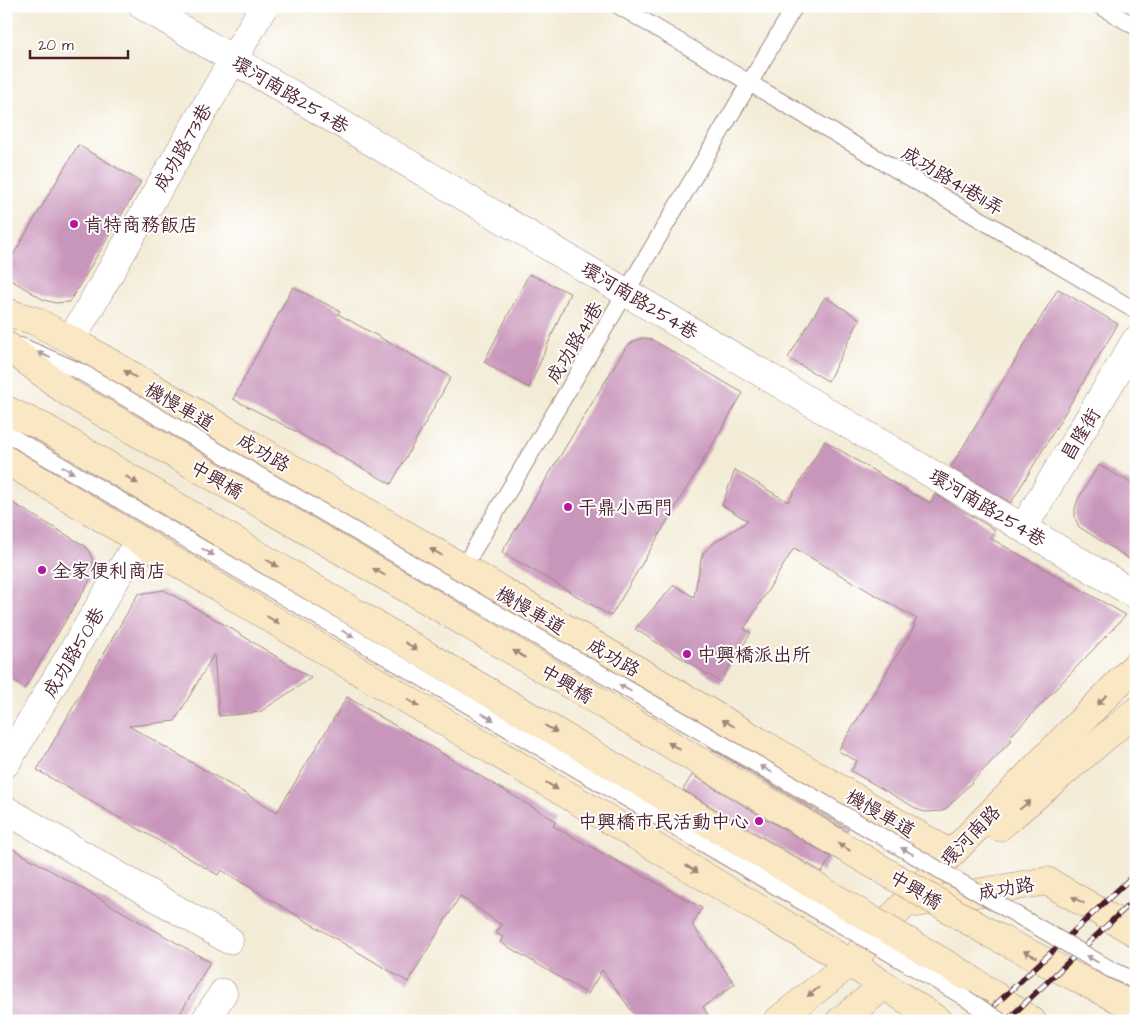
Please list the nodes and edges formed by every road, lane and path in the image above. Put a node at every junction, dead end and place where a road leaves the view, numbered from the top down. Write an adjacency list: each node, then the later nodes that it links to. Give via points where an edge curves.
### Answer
1 (143, 6): 7 (street, 環河南路254巷)
2 (264, 6): 7 (street, 成功路73巷)
3 (620, 6): 8 (lane, 成功路41巷11弄)
4 (795, 6): 8 (lane, 成功路41巷)
5 (1100, 6): 6 (lane)
6 (1136, 27)
7 (233, 59): 9 (street, 環河南路254巷); 13 (street, 成功路73巷)
8 (750, 83): 9 (lane, 成功路41巷); 10 (lane, 成功路41巷11弄)
9 (626, 292): 20 (street, 環河南路254巷); 22 (lane, 成功路41巷)
10 (1136, 311)
11 (6, 312): 13 (street, 成功路, via 35,321)
12 (6, 339): 16 (lane, 機慢車道, one-way to 12)
13 (71, 340): 22 (street, 成功路, one-way to 13)
14 (1136, 340): 20 (street, 昌隆街)
15 (6, 345): 16 (street, 中興橋)
16 (74, 382): 33 (lane, 機慢車道, one-way to 16, bridge); 36 (street, 中興橋, one-way to 16, bridge, via 991,934 437,606)
17 (6, 410): 19 (street)
18 (6, 433): 19 (lane)
19 (26, 444): 21 (street); 41 (lane, one-way to 41, bridge); 42 (street, one-way to 42, bridge, via 957,971)
20 (1023, 528): 23 (street, 環河南路254巷)
21 (139, 540): 26 (street, 成功路50巷); 32 (street, one-way to 32)
22 (463, 568): 28 (street, 成功路, one-way to 22)
23 (1136, 595)
24 (1136, 665): 28 (street, 環河南路, one-way to 28)
25 (1136, 711): 29 (street, 環河南路, one-way to 25)
26 (6, 764)
27 (6, 810): 31 (street)
28 (951, 854): 29 (street); 32 (street, 環河南路)
29 (908, 905): 30 (street, 成功路, one-way to 29, via 1047,881); 34 (street)
30 (1136, 933)
31 (229, 940)
32 (850, 963): 34 (street); 38 (street, 環河南路, one-way to 38)
33 (1136, 981)
34 (885, 985): 39 (street); 40 (street)
35 (223, 993): 37 (street)
36 (1136, 1008)
37 (205, 1021)
38 (777, 1021)
39 (840, 1021)
40 (939, 1021)
41 (1000, 1021)
42 (1032, 1021)

